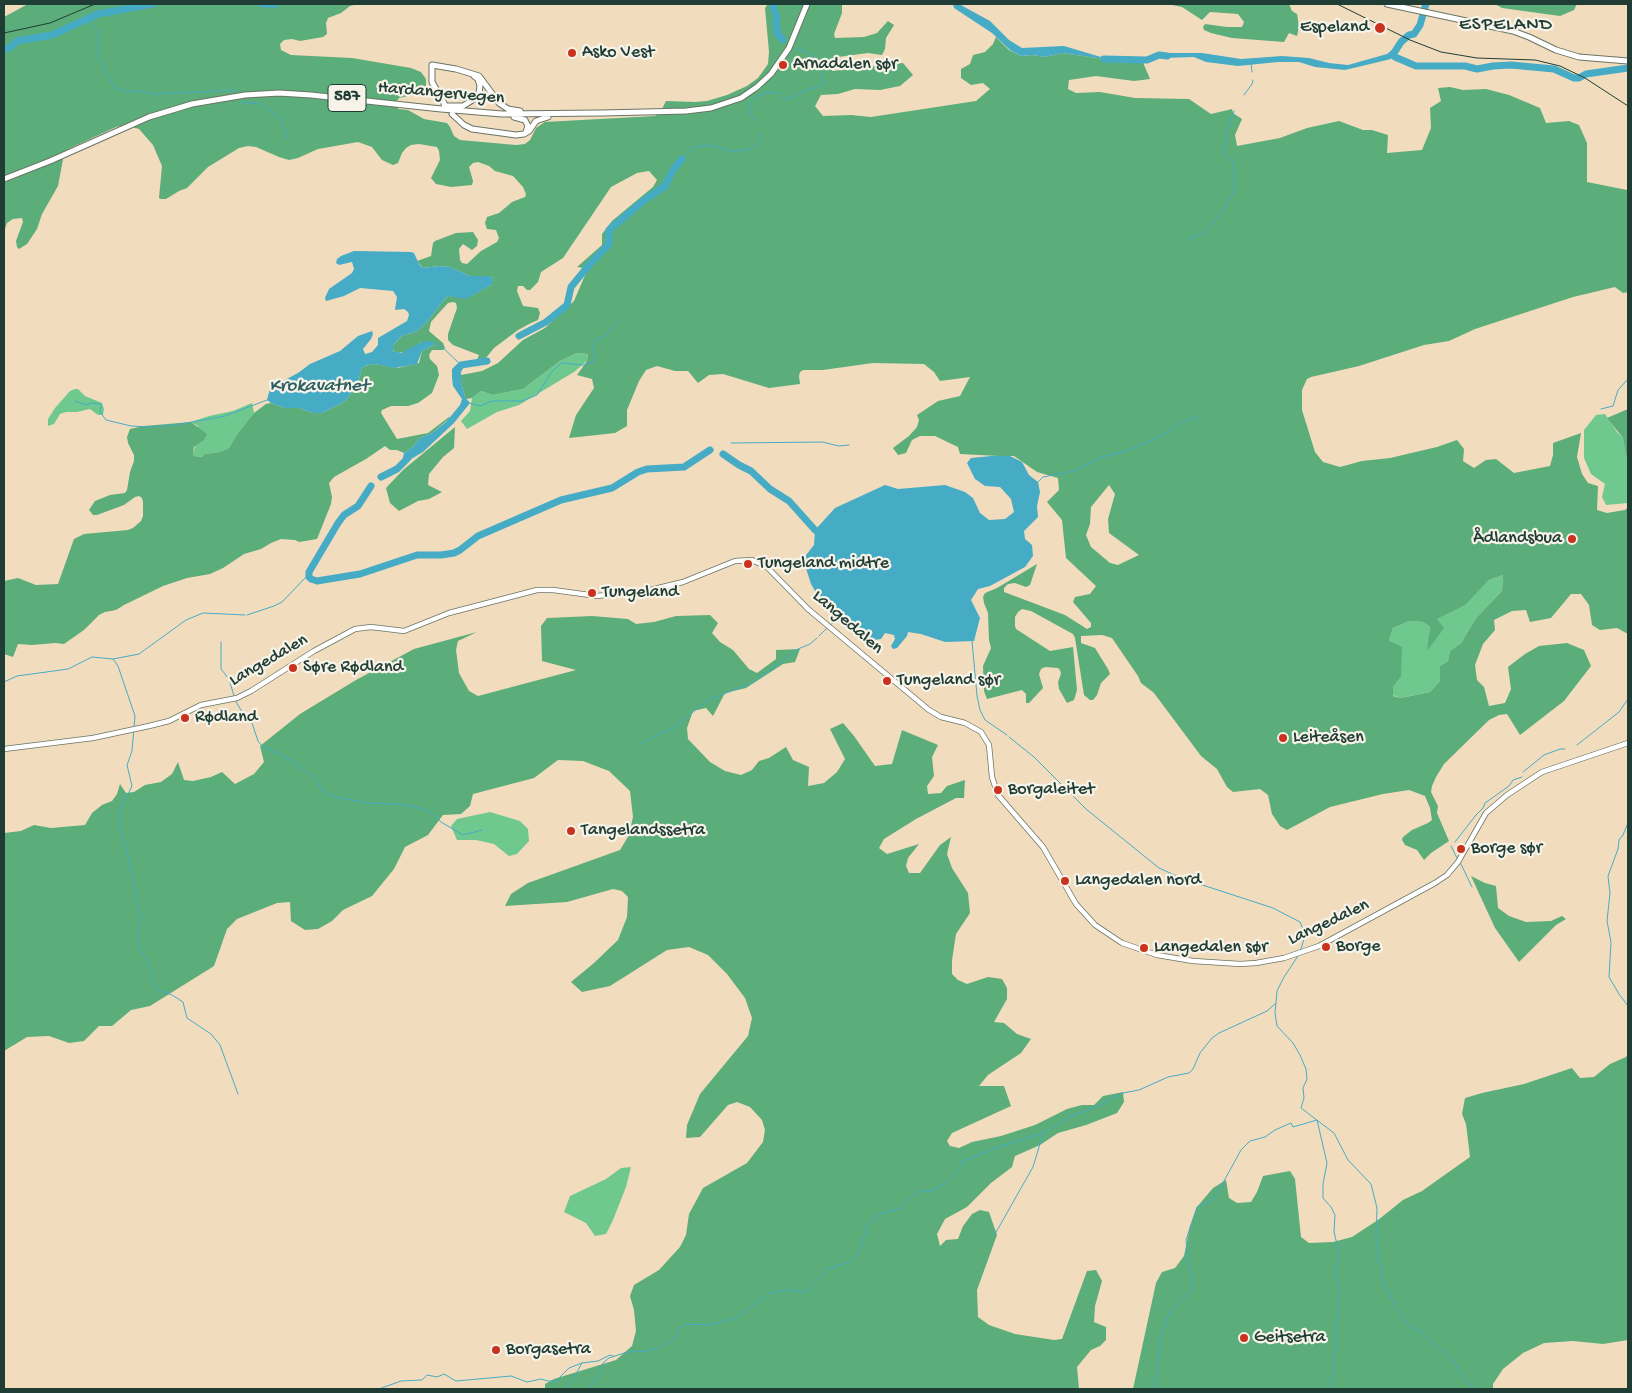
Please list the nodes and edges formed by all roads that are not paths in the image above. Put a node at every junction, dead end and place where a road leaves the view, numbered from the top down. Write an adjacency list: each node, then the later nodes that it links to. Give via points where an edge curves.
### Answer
1 (808, 4): 10 (main road, Hardangervegen / 587, via 781,62 762,83 741,98 698,110)
2 (1387, 4): 3 (main road, via 1513,31 1580,58)
3 (1628, 61)
4 (472, 74): 5 (main road, 587, via 478,79 480,88 474,99 465,105); 6 (main road, via 432,66 432,82); 9 (main road, 587, via 482,79 496,100 508,109)
5 (389, 103): 7 (main road, Hardangervegen / 587); 12 (main road, Hardangervegen / 587, via 279,93 206,101 136,121)
6 (444, 103)
7 (472, 112): 9 (main road, Hardangervegen / 587); 11 (main road, 587, via 522,118 528,126)
8 (452, 114): 11 (main road, via 464,125 478,130 516,135)
9 (580, 114): 10 (main road, Hardangervegen / 587)
10 (602, 114): 11 (main road, 587, via 543,118)
11 (526, 132)
12 (4, 179)
13 (1628, 744): 14 (main road, Langedalen, via 1551,768 1496,802 1486,813 1461,858 1436,883 1310,950 1277,960 1240,964 1157,955 1122,943 1095,925 1076,904 1043,847 998,795 992,778 989,745 981,732 929,710 808,609 766,566 752,560 735,561 683,582 650,590 597,596 537,590 449,613 404,632 359,628 327,643 237,698 197,707 169,721 149,726 93,738)
14 (4, 749)

